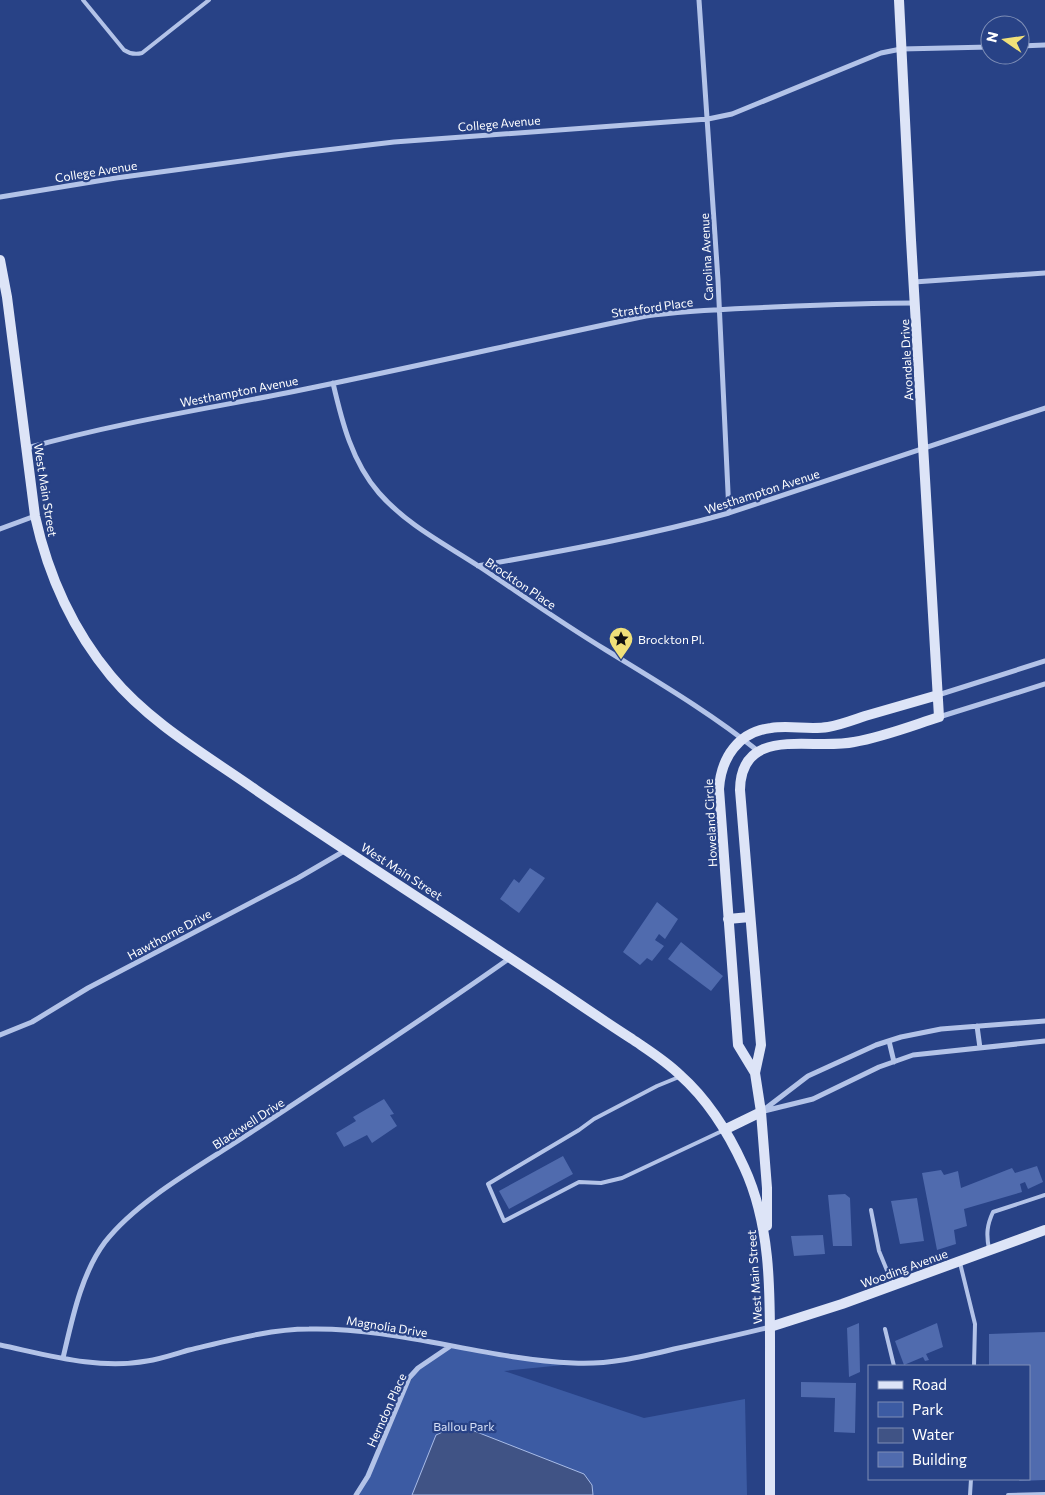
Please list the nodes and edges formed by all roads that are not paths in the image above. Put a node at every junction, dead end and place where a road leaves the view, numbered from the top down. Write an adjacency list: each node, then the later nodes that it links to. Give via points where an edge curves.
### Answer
1 (83, 0): 2 (lane, via 129,54 142,53)
2 (209, 0)
3 (699, 0): 9 (street, Carolina Avenue)
4 (899, 0): 8 (street, Avondale Drive)
5 (1045, 45): 6 (street)
6 (1030, 46)
7 (980, 47): 8 (street, College Avenue)
8 (901, 49): 9 (street, College Avenue, via 881,53 732,114); 14 (street, Avondale Drive)
9 (708, 119): 10 (street, College Avenue, via 385,143 116,178); 16 (street, Carolina Avenue)
10 (0, 197)
11 (0, 260): 13 (street, West Main Street)
12 (1045, 273): 14 (street)
13 (1, 274): 20 (street, West Main Street)
14 (914, 282): 15 (street, Avondale Drive)
15 (915, 303): 16 (street, Stratford Place); 21 (street, Avondale Drive)
16 (719, 310): 17 (street, Stratford Place, via 646,316); 22 (street, Carolina Avenue)
17 (456, 357): 18 (street, Westhampton Avenue)
18 (333, 383): 20 (street, Westhampton Avenue, via 146,419); 25 (street, Brockton Place, via 351,446 378,492 414,525)
19 (1045, 408): 21 (street, Westhampton Avenue)
20 (27, 448): 23 (street, West Main Street)
21 (924, 449): 22 (street, Westhampton Avenue); 28 (street, Avondale Drive)
22 (730, 513): 25 (street, Westhampton Avenue, via 692,524)
23 (35, 516): 24 (street); 32 (street, West Main Street, via 45,557 61,598 92,651 135,702 161,724)
24 (0, 529)
25 (478, 566): 30 (street, Brockton Place)
26 (1045, 661): 28 (street, Howeland Circle)
27 (1045, 684): 29 (street)
28 (938, 695): 29 (street, Avondale Drive); 30 (street, Howeland Circle, via 829,727 772,728)
29 (939, 718): 31 (street, via 854,742 787,744)
30 (743, 739): 31 (street, Brockton Place); 34 (street, Howeland Circle, via 724,761 720,774)
31 (758, 751): 33 (street, Howeland Circle, via 749,758 740,776)
32 (346, 850): 35 (street, West Main Street); 38 (street, Hawthorne Drive, via 88,988 32,1022)
33 (750, 917): 34 (street); 43 (street, Howeland Circle, via 761,1045)
34 (728, 920): 43 (street, Howeland Circle, via 738,1045)
35 (511, 958): 44 (street, West Main Street); 58 (street, Blackwell Drive, via 164,1190 124,1221 92,1263)
36 (1045, 1021): 37 (street)
37 (977, 1026): 39 (street, via 917,1032); 41 (street)
38 (0, 1035)
39 (889, 1040): 42 (street); 45 (street, via 808,1076)
40 (1045, 1041): 41 (street)
41 (980, 1048): 42 (street, via 913,1055)
42 (894, 1062): 45 (street, via 813,1099)
43 (755, 1073): 45 (street, Howeland Circle)
44 (682, 1076): 46 (street, West Main Street); 46 (lane, via 594,1119 488,1184 504,1221 579,1182 601,1183 622,1178)
45 (761, 1112): 46 (street); 52 (street, Howeland Circle)
46 (724, 1130): 52 (street, West Main Street, via 753,1189 762,1220)
47 (1045, 1195): 50 (lane, via 993,1212 987,1226)
48 (871, 1210): 53 (lane, via 879,1251)
49 (1045, 1230): 50 (street, Wooding Avenue)
50 (989, 1250): 51 (street, Wooding Avenue)
51 (960, 1260): 53 (street, Wooding Avenue); 60 (lane, via 975,1324)
52 (768, 1262): 54 (street, West Main Street)
53 (893, 1285): 54 (street, Wooding Avenue)
54 (770, 1327): 57 (street, Magnolia Drive, via 604,1362 520,1359); 64 (street, West Main Street)
55 (885, 1329): 59 (lane)
56 (0, 1345): 58 (street, Magnolia Drive)
57 (450, 1346): 58 (street, Magnolia Drive, via 329,1328 292,1329 147,1361 117,1364); 63 (street, Herndon Place, via 409,1378 368,1476)
58 (63, 1358)
59 (894, 1365)
60 (974, 1365)
61 (971, 1480): 65 (lane)
62 (1045, 1494): 66 (lane)
63 (356, 1495)
64 (770, 1495)
65 (970, 1495)
66 (1008, 1495)

